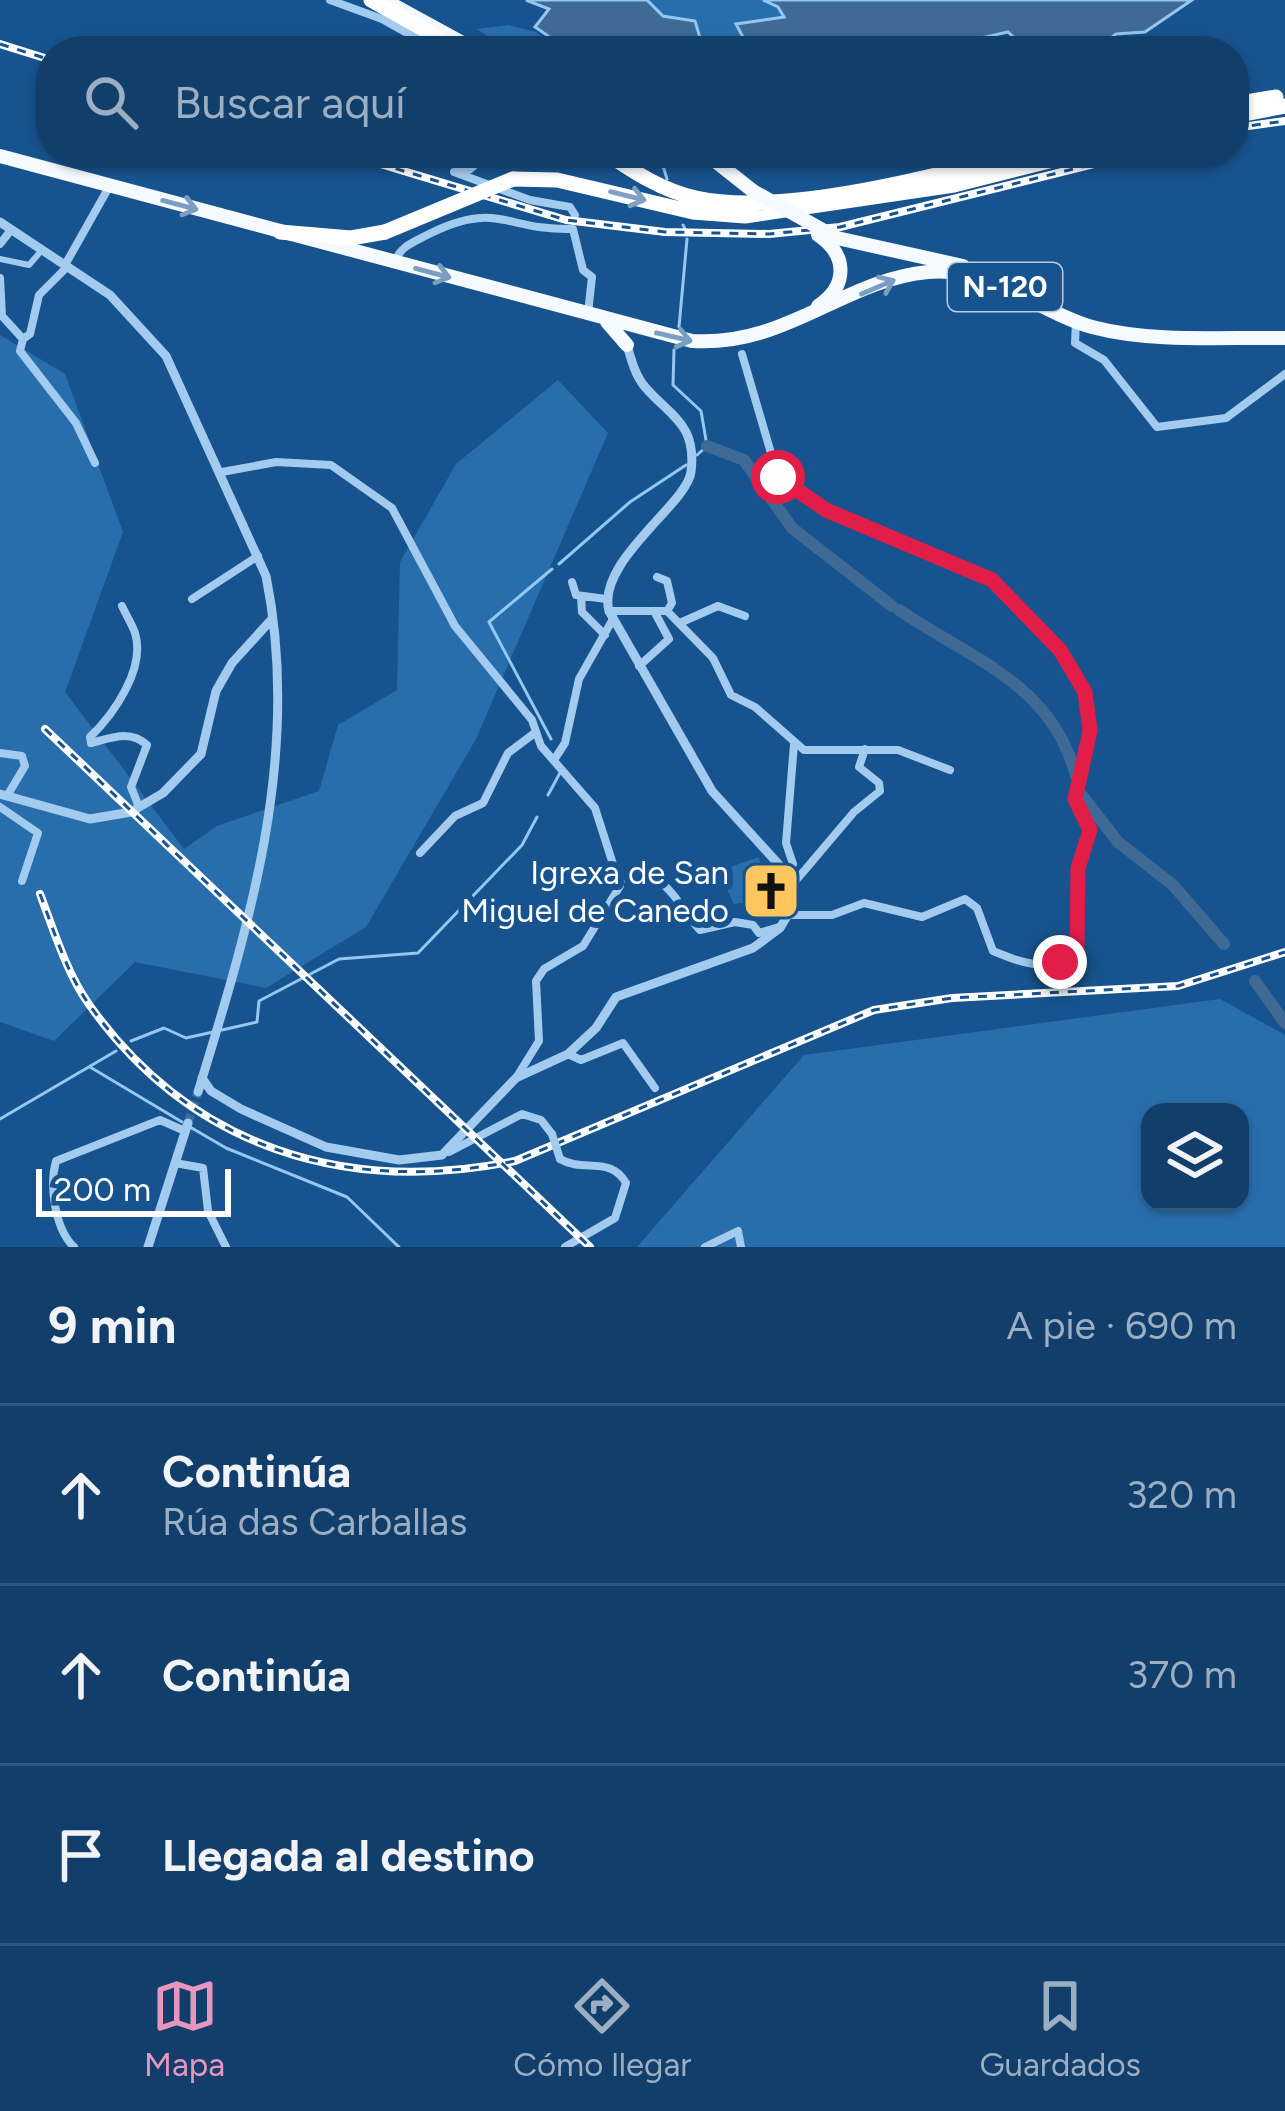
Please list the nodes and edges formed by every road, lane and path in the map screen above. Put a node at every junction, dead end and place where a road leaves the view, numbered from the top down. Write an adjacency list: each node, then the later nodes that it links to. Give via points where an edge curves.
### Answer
1 (331, 0): 4 (street)
2 (370, 0): 5 (highway)
3 (384, 0): 6 (highway)
4 (412, 36)
5 (435, 36)
6 (450, 36)
7 (1285, 96): 8 (highway)
8 (1249, 102)
9 (1285, 106): 10 (highway)
10 (1249, 113)
11 (0, 156): 12 (highway, N-120)
12 (36, 166)
13 (43, 168): 19 (highway, N-120)
14 (472, 168): 21 (street, via 454,172)
15 (630, 168): 17 (highway, via 660,187 736,203)
16 (724, 168): 20 (highway, N-120)
17 (966, 168)
18 (1021, 168): 24 (highway, one-way to 18, bridge, via 385,232 513,179 745,216)
19 (110, 187): 24 (highway, N-120, one-way to 24); 29 (street)
20 (753, 191): 34 (highway, N-120, bridge, via 837,238 991,274 1116,327); 36 (highway, N-120, bridge, via 840,260 836,291)
21 (575, 215)
22 (0, 222): 23 (street)
23 (11, 230): 25 (street); 26 (street)
24 (280, 232): 28 (highway, N-120)
25 (0, 244)
26 (42, 250): 27 (street, via 29,265); 29 (street)
27 (0, 259)
28 (395, 262): 31 (highway, N-120, one-way to 31); 31 (street, via 403,248 461,217 494,214 573,229 592,277)
29 (66, 266): 35 (street, via 39,295); 40 (street, via 141,323 166,356)
30 (0, 282): 35 (street, via 2,316)
31 (596, 316): 33 (highway, N-120); 37 (highway)
32 (1076, 322): 34 (highway, N-120, via 1136,335); 36 (highway, N-120, one-way to 32, via 927,272 976,276); 38 (street, via 1075,343 1104,360 1157,427 1226,418)
33 (636, 328): 36 (highway, N-120, one-way to 36); 37 (highway)
34 (1285, 335)
35 (23, 339): 39 (street, via 20,351 76,423)
36 (752, 343): 69 (street, via 778,477 826,510 992,580 1069,660 1085,692 1090,731 1076,792 1090,830 1078,868 1077,950 1055,964 1035,968 993,951 977,908 965,899 922,916 864,903 832,915)
37 (627, 345): 47 (street, via 642,384 680,418 692,471 608,588)
38 (1285, 374)
39 (94, 463)
40 (222, 472): 41 (street); 55 (street, via 276,462 332,465 392,508 454,626)
41 (258, 556): 45 (street); 51 (street)
42 (657, 577): 49 (street, via 667,581)
43 (572, 582): 44 (street)
44 (581, 597): 47 (street); 53 (street, via 582,612)
45 (192, 599)
46 (122, 606): 63 (street, via 137,655 110,718 90,737 91,743 120,735 147,745 131,787)
47 (610, 610): 48 (street); 53 (street); 54 (street)
48 (654, 611): 49 (street); 54 (street, via 669,639)
49 (667, 611): 52 (street)
50 (745, 616): 52 (street, via 718,606)
51 (272, 620): 63 (street, via 216,691 201,754); 72 (street, via 278,762 262,871)
52 (682, 622): 56 (street, via 731,695)
53 (605, 635): 59 (street, via 579,679 566,743)
54 (638, 668): 65 (street, via 712,791)
55 (536, 732): 59 (street); 64 (street, via 508,753 483,802 455,816)
56 (794, 743): 57 (street, via 823,752); 65 (street)
57 (865, 748): 60 (street, via 898,750); 68 (street, via 859,766 880,791)
58 (0, 753): 61 (street, via 22,756 25,766)
59 (554, 760): 66 (street, via 595,808)
60 (950, 770)
61 (3, 795): 63 (street, via 90,819)
62 (0, 807): 67 (street, via 38,833)
63 (139, 807)
64 (420, 853)
65 (787, 871): 68 (street)
66 (620, 880): 70 (street, via 647,877 679,895 700,930 735,922 759,933); 73 (street, via 583,946 536,981 538,1041)
67 (22, 881)
68 (792, 885): 69 (street)
69 (788, 915): 70 (street)
70 (781, 927): 71 (street, via 753,948 616,997)
71 (568, 1054): 73 (street); 74 (street, via 581,1060 623,1043)
72 (202, 1078): 75 (street); 77 (street, via 241,1109 326,1147 398,1160)
73 (516, 1078): 77 (street)
74 (655, 1088)
75 (198, 1092)
76 (186, 1127): 78 (street); 79 (street, via 160,1120 56,1161 59,1231)
77 (442, 1154): 82 (street, bridge, via 522,1114 541,1120 567,1165 619,1171 626,1183 615,1218)
78 (174, 1163): 80 (street); 81 (street, via 203,1168 208,1210)
79 (74, 1247)
80 (148, 1247)
81 (226, 1247)
82 (566, 1247)
83 (705, 1247): 84 (street, via 738,1231)
84 (741, 1247)

